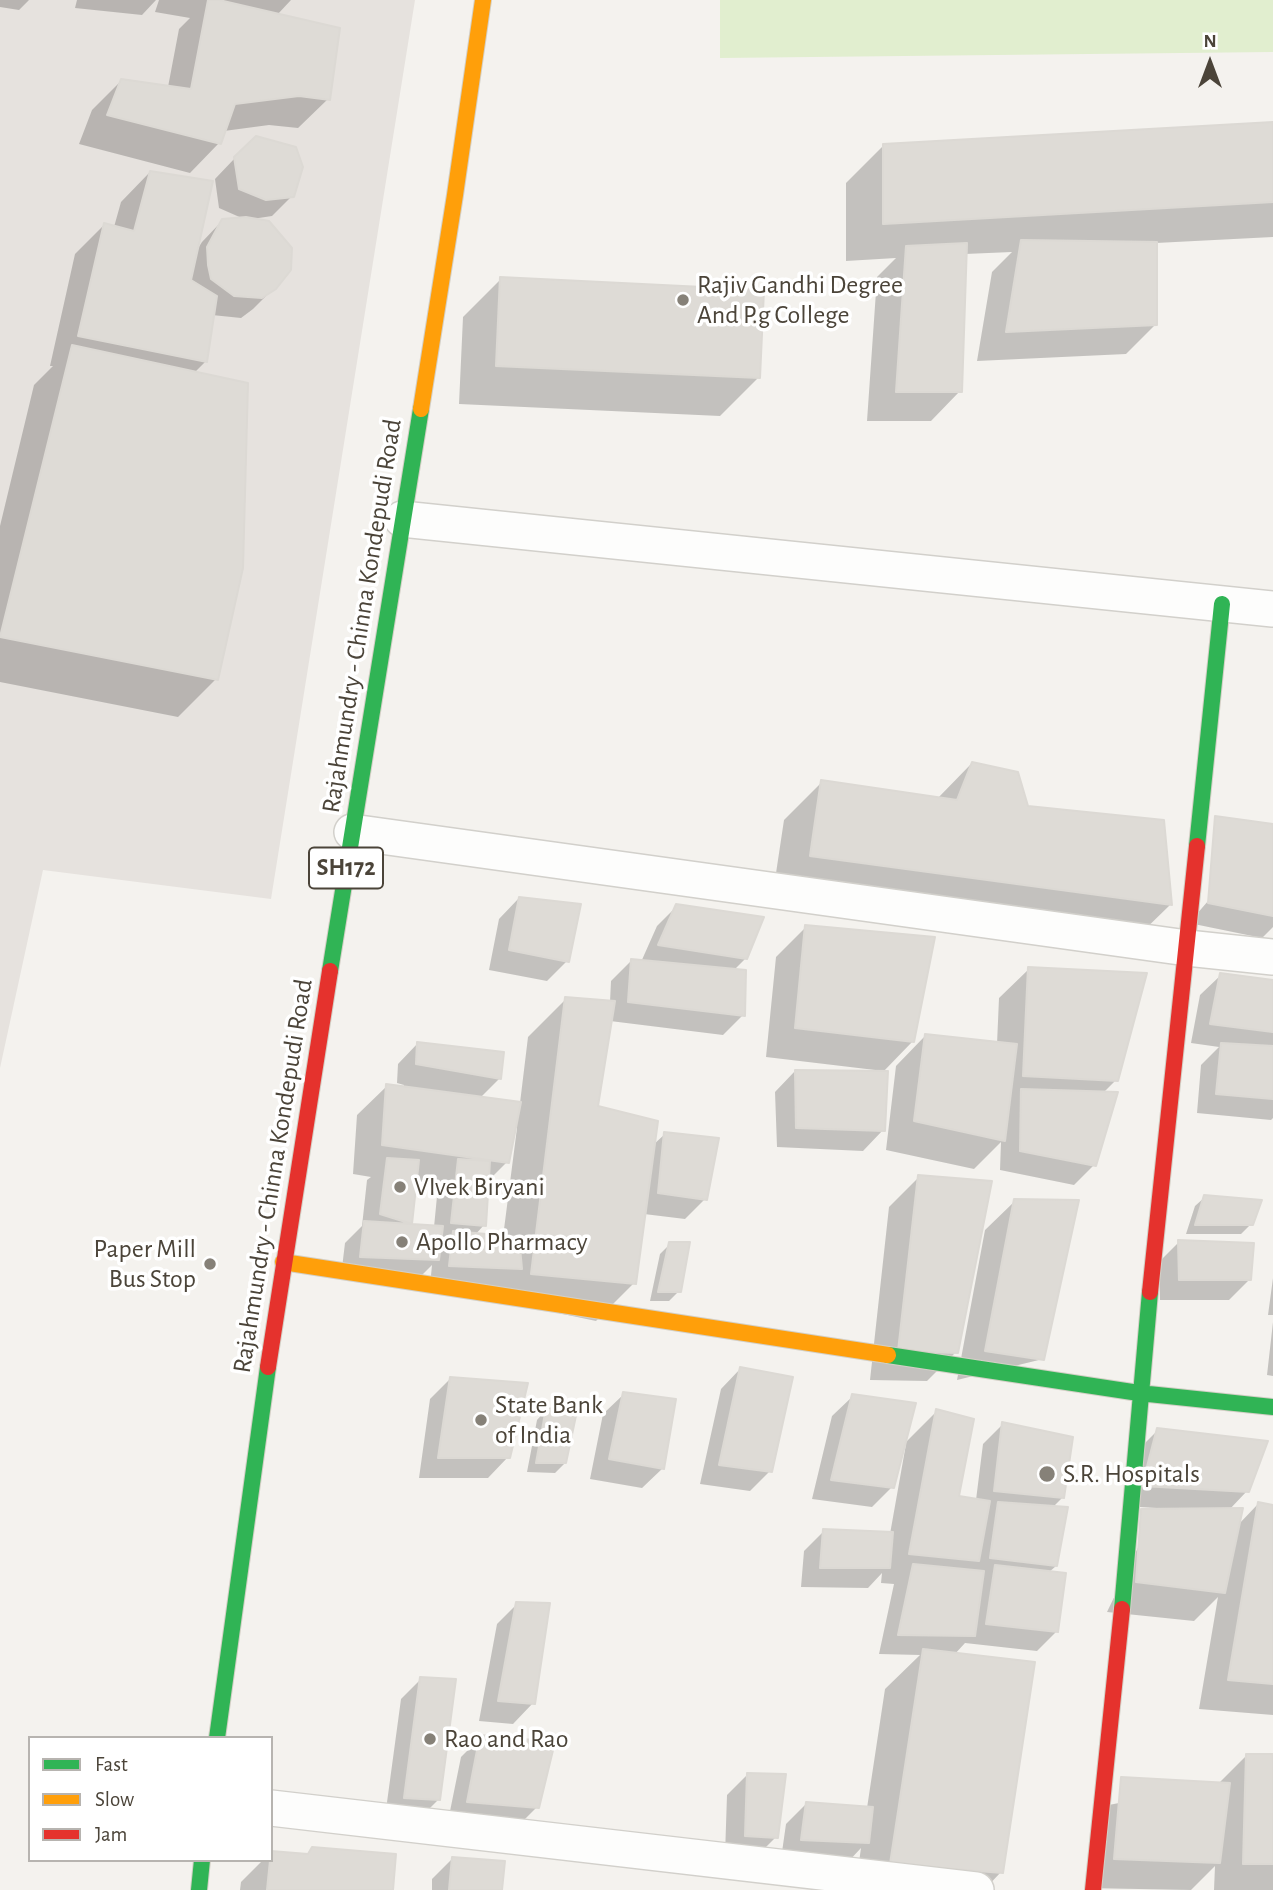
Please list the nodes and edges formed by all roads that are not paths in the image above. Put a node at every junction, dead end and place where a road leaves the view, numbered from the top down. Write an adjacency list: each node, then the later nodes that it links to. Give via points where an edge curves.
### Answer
1 (483, 0): 2 (street, Rajahmundry - Chinna Kondepudi Road / SH172)
2 (402, 520): 3 (street); 5 (street, Rajahmundry - Chinna Kondepudi Road / SH172)
3 (1222, 604): 4 (street); 6 (street)
4 (1273, 609)
5 (352, 832): 6 (street); 8 (street, Rajahmundry - Chinna Kondepudi Road / SH172)
6 (1187, 948): 7 (street); 9 (street)
7 (1273, 957)
8 (283, 1262): 9 (street); 11 (street, Rajahmundry - Chinna Kondepudi Road / SH172)
9 (1139, 1393): 10 (street); 16 (street)
10 (1273, 1407)
11 (217, 1736)
12 (273, 1808): 15 (street)
13 (202, 1862): 14 (street)
14 (198, 1890)
15 (976, 1890)
16 (1093, 1890)

